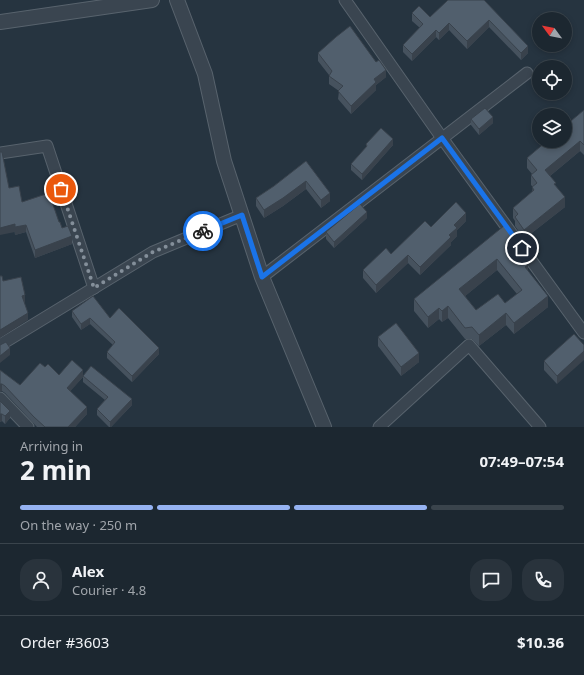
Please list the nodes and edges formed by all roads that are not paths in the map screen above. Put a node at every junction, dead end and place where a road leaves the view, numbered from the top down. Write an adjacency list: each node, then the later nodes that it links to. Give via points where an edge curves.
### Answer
1 (152, 0): 4 (street)
2 (177, 0): 8 (street, via 205,74 224,161)
3 (345, 0): 6 (street)
4 (0, 22)
5 (527, 73): 6 (street)
6 (442, 138): 9 (street); 11 (street)
7 (0, 153): 10 (street, via 47,146)
8 (242, 215): 9 (street); 10 (street, via 153,252)
9 (262, 277): 15 (street)
10 (94, 288): 12 (street)
11 (584, 333)
12 (0, 344)
13 (0, 398): 14 (street)
14 (20, 425)
15 (324, 427)
16 (378, 427): 17 (street, via 469,345)
17 (540, 427)

